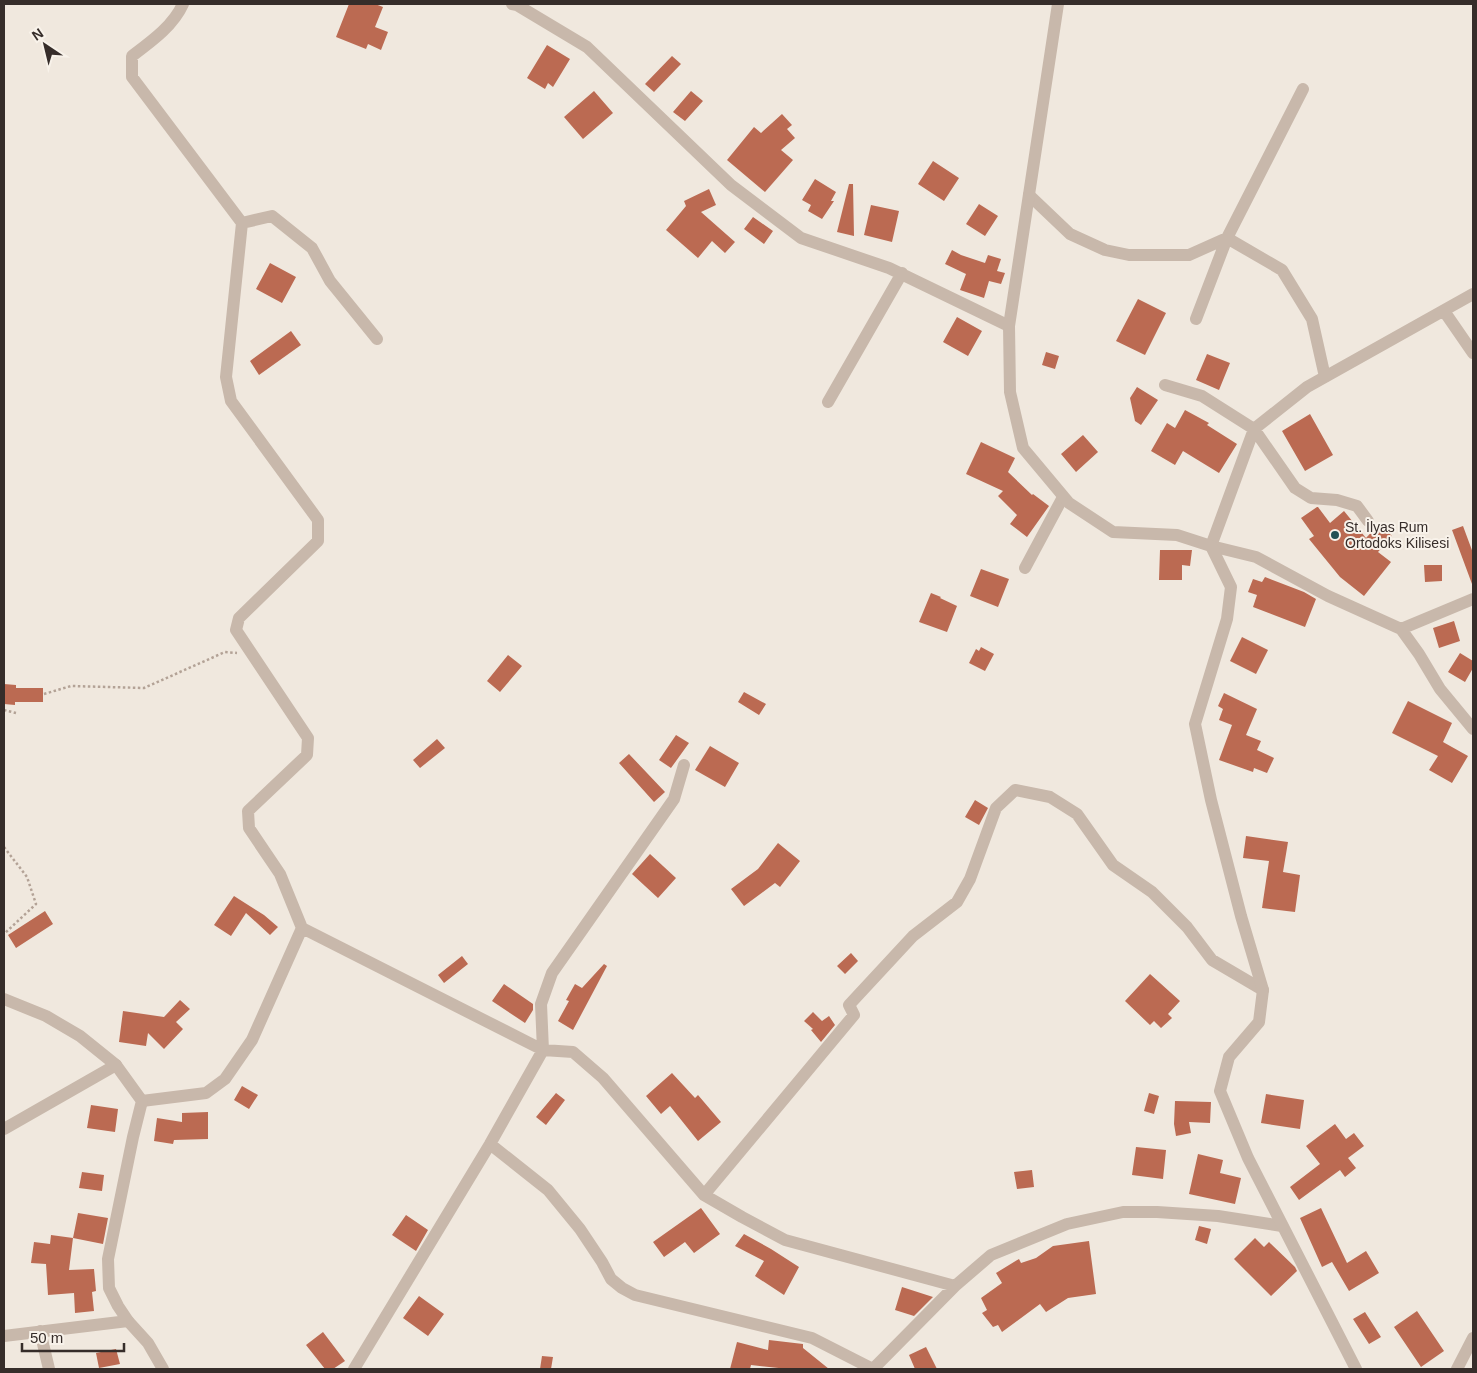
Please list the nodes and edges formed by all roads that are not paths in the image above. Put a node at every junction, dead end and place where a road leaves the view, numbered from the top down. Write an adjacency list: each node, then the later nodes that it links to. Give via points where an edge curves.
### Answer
1 (183, 4): 6 (street, via 157,37 132,56 132,77)
2 (512, 4): 8 (street, via 587,47 731,185 801,238)
3 (1058, 4): 5 (street)
4 (1303, 89): 7 (street)
5 (1029, 195): 7 (street, via 1070,234 1105,250 1130,255 1189,255); 12 (street)
6 (242, 223): 13 (street, via 272,216 312,248 330,281); 27 (street, via 226,377 231,401 318,520 318,541 239,618 236,630 308,738 307,755 248,811 249,828 280,874)
7 (1227, 238): 11 (street); 15 (street, via 1282,270 1312,320)
8 (902, 273): 12 (street); 17 (street)
9 (1473, 294): 10 (street)
10 (1444, 311): 14 (street); 15 (street)
11 (1196, 319)
12 (1009, 326): 19 (street, via 1010,392 1023,448)
13 (377, 339)
14 (1473, 353)
15 (1325, 377): 18 (street, via 1307,387)
16 (1165, 385): 18 (street, via 1202,396)
17 (828, 402)
18 (1254, 429): 20 (street, via 1295,488 1311,498 1357,506); 21 (street)
19 (1063, 496): 21 (street, via 1113,532 1176,535); 22 (street)
20 (1368, 522)
21 (1211, 546): 24 (street, via 1256,557 1328,596); 28 (street, via 1231,587 1227,619 1195,724 1210,800)
22 (1026, 568)
23 (1473, 599): 24 (street)
24 (1401, 629): 25 (street, via 1440,689)
25 (1473, 729)
26 (684, 765): 30 (street, via 674,799 552,973 541,1004)
27 (302, 928): 30 (street); 32 (street, via 252,1040 225,1079 206,1094)
28 (1263, 990): 35 (street, via 1212,960 1187,927 1152,892 1113,866 1077,814 1050,797 1016,790 996,808 970,879 957,902 912,936 849,1004 854,1015); 36 (street, via 1259,1022 1229,1057 1220,1091 1248,1158)
29 (4, 999): 31 (street, via 46,1016 80,1036)
30 (543, 1050): 34 (street); 35 (street, via 573,1052 602,1078)
31 (116, 1065): 32 (street); 33 (street)
32 (142, 1101): 38 (street, via 108,1259 109,1288)
33 (4, 1129)
34 (490, 1144): 37 (street, via 554,1196 580,1229 611,1279 622,1288 635,1295 812,1338 873,1369); 44 (street)
35 (704, 1195): 37 (street, via 784,1240)
36 (1282, 1226): 37 (street, via 1218,1216 1123,1212 1067,1224 991,1255); 45 (street)
37 (955, 1286)
38 (128, 1321): 39 (street); 43 (street, via 148,1343)
39 (40, 1331): 40 (street); 42 (street)
40 (4, 1336)
41 (1473, 1338): 46 (street)
42 (49, 1369)
43 (163, 1369)
44 (354, 1369)
45 (1356, 1369)
46 (1457, 1369)

